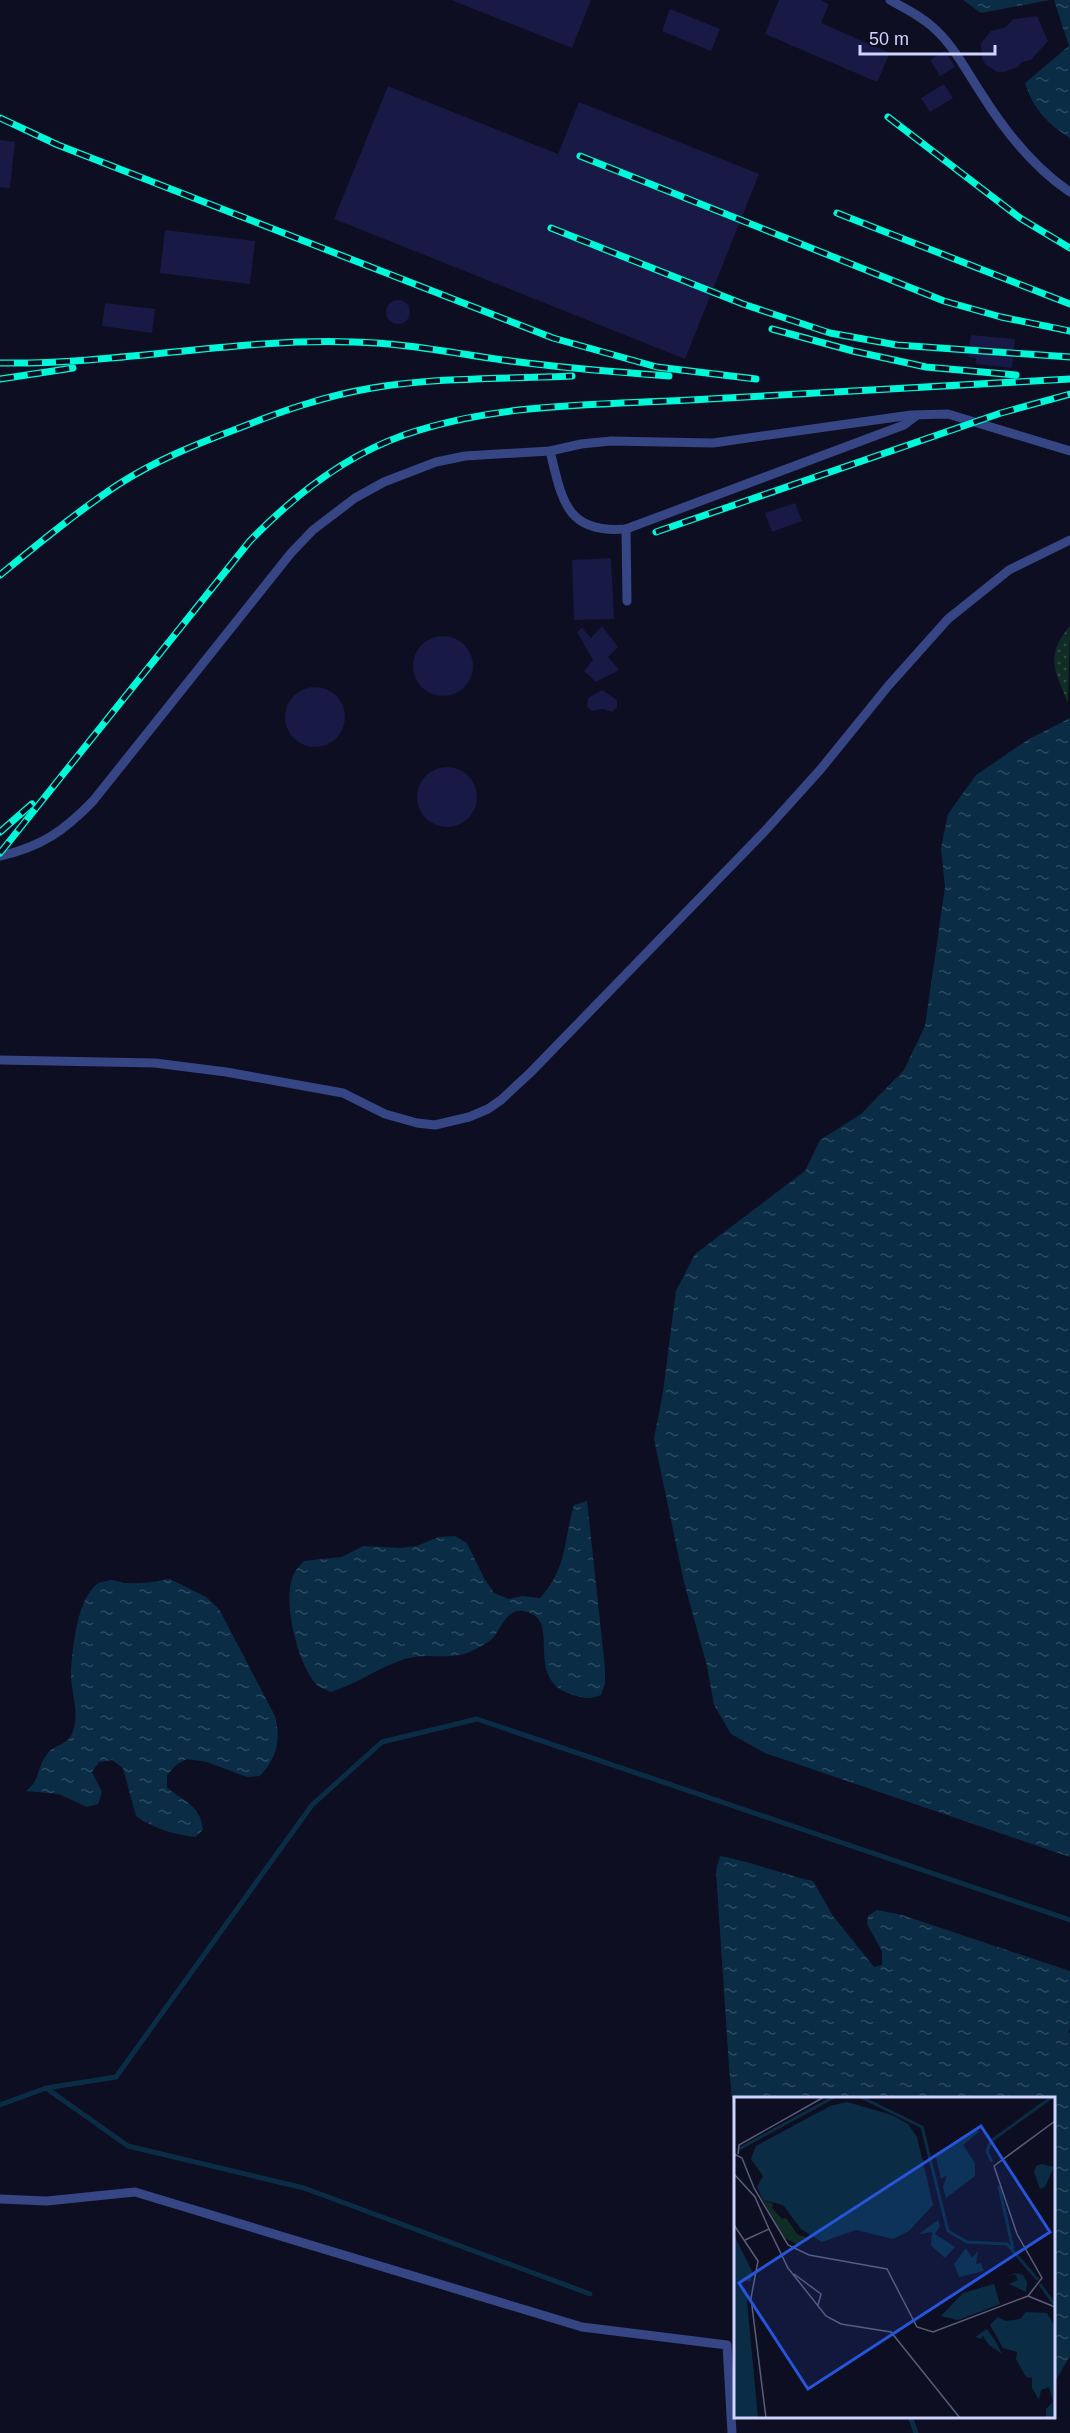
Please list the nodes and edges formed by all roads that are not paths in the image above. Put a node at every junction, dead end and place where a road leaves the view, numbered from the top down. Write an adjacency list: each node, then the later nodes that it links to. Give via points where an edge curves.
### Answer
1 (890, 0): 2 (lane, via 938,31 1009,134)
2 (1070, 192)
3 (916, 415): 4 (lane, via 713,443 611,441); 5 (lane, via 960,416); 6 (lane, via 904,425)
4 (550, 451): 6 (lane, via 568,511 588,526); 9 (lane, via 465,456 436,462 384,482 334,513 291,554 93,801 58,833 21,851)
5 (1070, 451)
6 (626, 529): 8 (lane)
7 (1070, 540): 10 (lane, via 1009,570 948,619 764,832 531,1072 488,1109 435,1125 385,1114 343,1093 226,1072 155,1064)
8 (627, 601)
9 (0, 856)
10 (0, 1060)
11 (0, 2199): 12 (lane, via 47,2201 135,2192 582,2327 727,2345)
12 (732, 2433)

